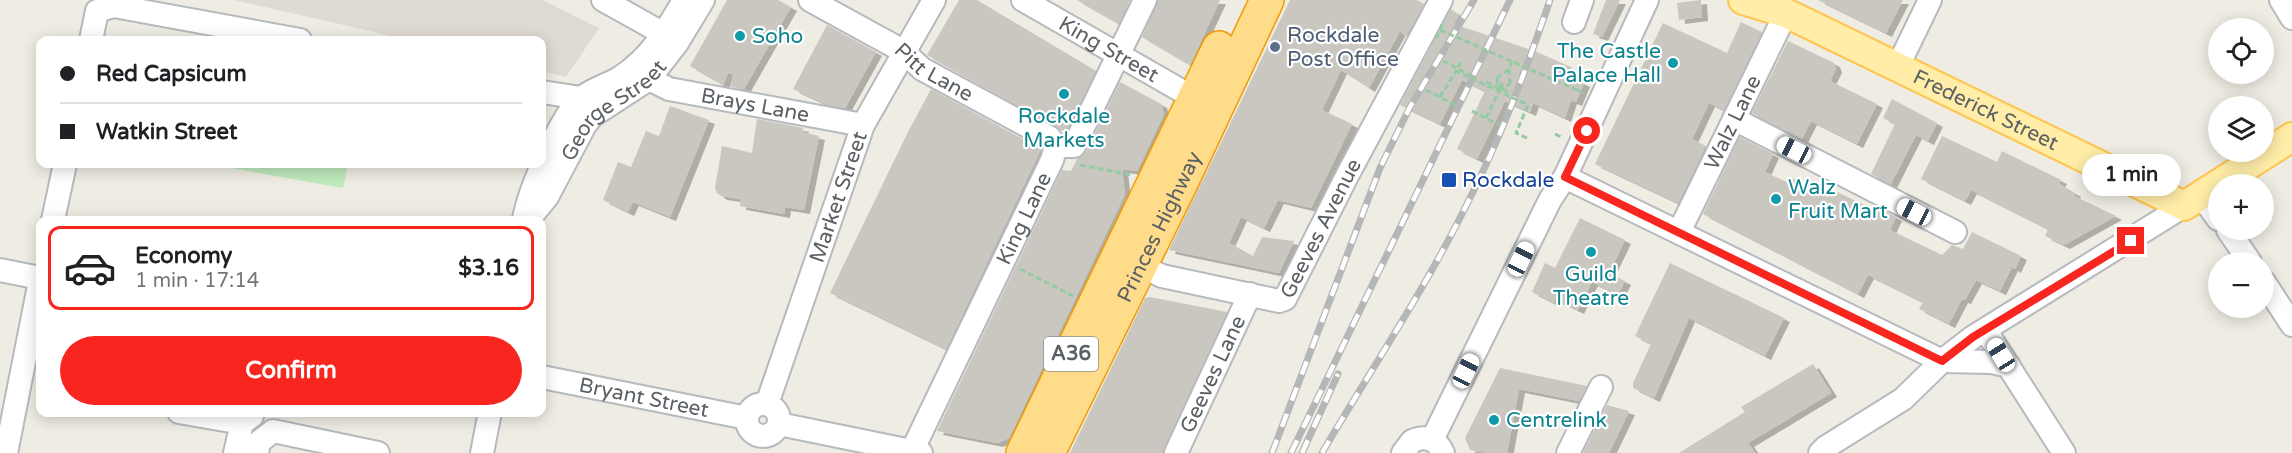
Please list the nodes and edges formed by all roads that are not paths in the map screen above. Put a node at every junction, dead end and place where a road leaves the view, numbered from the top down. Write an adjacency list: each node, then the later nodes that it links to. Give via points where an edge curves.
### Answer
1 (603, 0): 19 (street)
2 (684, 0): 19 (street, George Street)
3 (703, 0): 25 (street, George Street)
4 (810, 0): 22 (street, Pitt Lane)
5 (934, 0): 22 (street, Market Street)
6 (1023, 0): 23 (street, King Street)
7 (1145, 0): 23 (street, King Lane)
8 (1241, 0): 28 (highway, Princes Highway / A36)
9 (1267, 0): 44 (highway, Princes Highway / A36)
10 (1581, 0): 18 (street)
11 (1647, 0): 36 (street)
12 (1743, 0): 15 (main road, Frederick Street)
13 (1930, 0): 24 (street)
14 (2281, 0): 17 (street)
15 (1778, 7): 24 (main road, Frederick Street); 29 (street, Walz Lane)
16 (1442, 8): 47 (street, Geeves Avenue, via 1427,41 1344,183 1288,296 1282,301)
17 (2292, 18)
18 (1574, 22)
19 (664, 34): 27 (street, George Street, via 644,59)
20 (92, 36): 21 (street, via 97,11 114,6)
21 (279, 36)
22 (903, 51): 30 (street, Market Street); 32 (street, Pitt Lane, via 922,69 1050,138)
23 (1119, 55): 28 (street, King Street); 32 (street, King Lane, via 1074,146)
24 (1898, 66): 37 (main road, Frederick Street)
25 (649, 79): 30 (street, Brays Lane, via 669,88); 41 (street, George Street, via 592,116 547,197)
26 (546, 93): 27 (street)
27 (582, 98): 33 (street, George Street, via 567,115)
28 (1194, 98): 44 (highway, Princes Highway / A36)
29 (1734, 119): 42 (street, Walz Lane); 43 (street)
30 (863, 125): 56 (street, Market Street)
31 (2292, 137): 37 (main road)
32 (1054, 153): 63 (street, King Lane)
33 (546, 159)
34 (64, 168): 39 (street)
35 (542, 168): 40 (street, George Street)
36 (1565, 177): 42 (street); 61 (street, via 1550,200)
37 (2192, 201): 38 (street, Frederick Street); 51 (street)
38 (2208, 212)
39 (54, 216)
40 (524, 216)
41 (531, 216)
42 (1679, 232): 52 (street)
43 (1955, 232)
44 (1129, 260): 47 (street, Geeves Avenue, via 1162,276); 68 (highway, Princes Highway / A36); 69 (highway, Princes Highway / A36)
45 (0, 270): 46 (street)
46 (36, 279)
47 (1250, 294): 70 (street, Geeves Lane)
48 (2274, 297): 50 (street)
49 (36, 300): 64 (street)
50 (2292, 325)
51 (1986, 331): 52 (street); 53 (street)
52 (1942, 361): 53 (street); 73 (street, via 1903,399)
53 (2009, 366): 74 (street)
54 (546, 378): 60 (street, Bryant Street)
55 (1601, 387): 72 (street)
56 (767, 404): 59 (street, via 778,414); 60 (street, via 752,408)
57 (489, 417): 67 (street)
58 (248, 418): 65 (street)
59 (779, 424): 60 (street, via 773,433); 63 (street)
60 (752, 435)
61 (1438, 446): 71 (street, via 1418,438)
62 (370, 452): 66 (street, via 273,431 259,442)
63 (916, 452)
64 (6, 453)
65 (235, 453)
66 (257, 453)
67 (482, 453)
68 (1023, 453)
69 (1048, 453)
70 (1176, 453)
71 (1403, 453)
72 (1568, 453)
73 (1820, 453)
74 (2064, 453)

